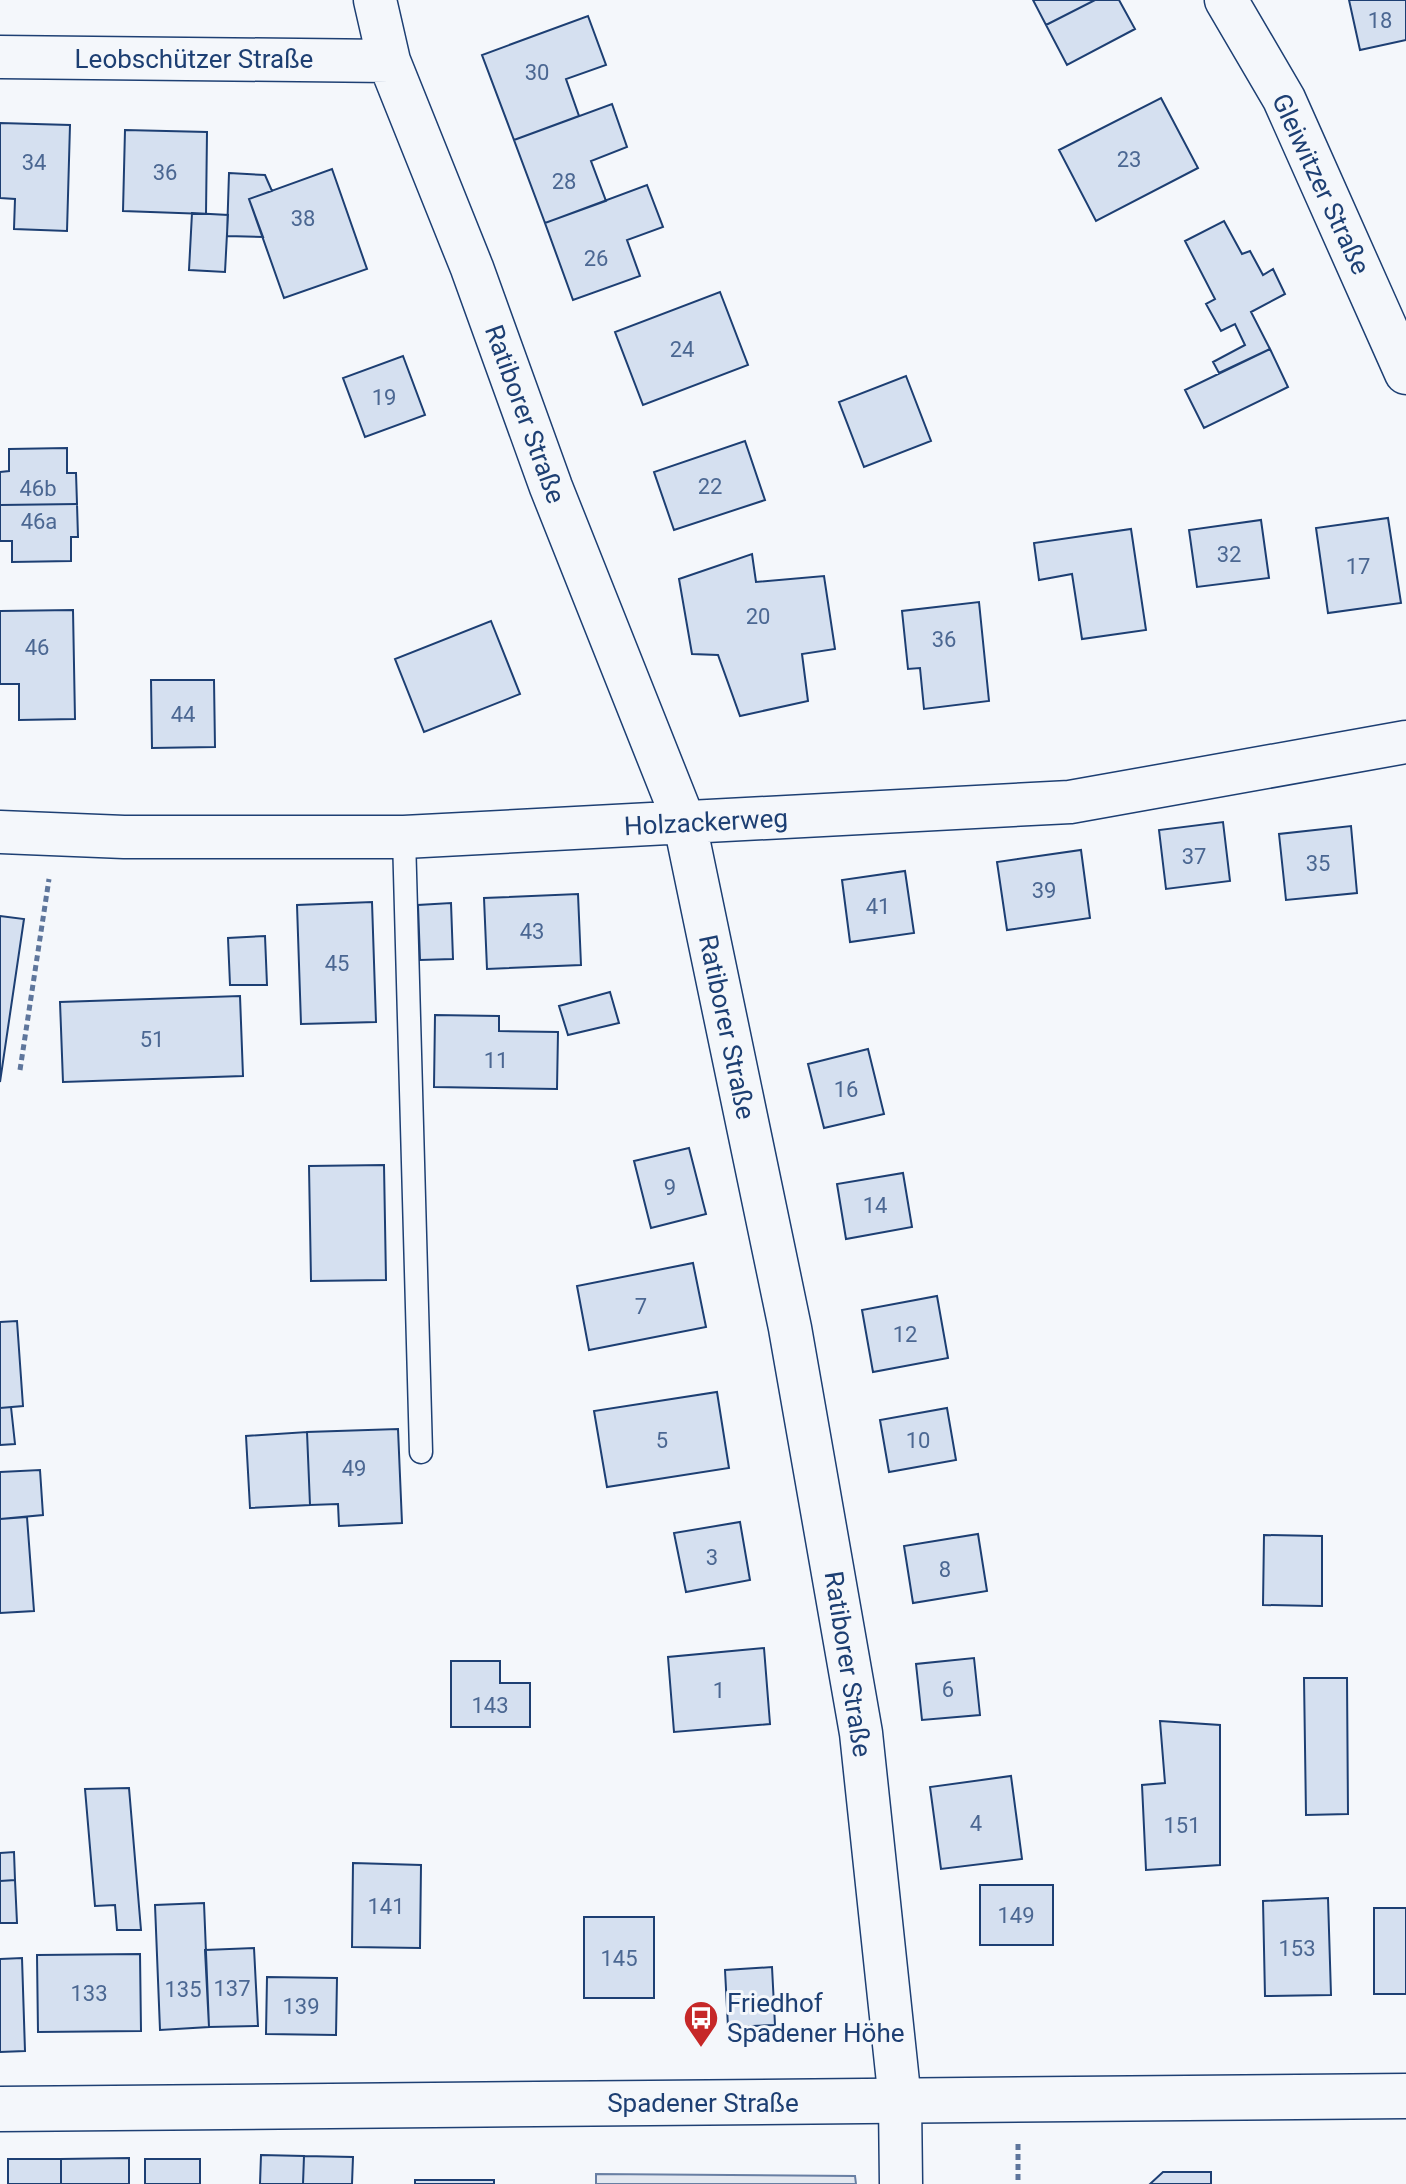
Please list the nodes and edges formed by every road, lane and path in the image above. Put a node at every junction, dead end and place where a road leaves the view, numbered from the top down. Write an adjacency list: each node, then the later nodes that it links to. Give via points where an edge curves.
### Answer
1 (375, 0): 4 (street, Ratiborer Straße)
2 (1226, 0): 5 (street, Gleiwitzer Straße, via 1284,99)
3 (0, 57): 4 (street, Leobschützer Straße)
4 (389, 61): 7 (street, Ratiborer Straße)
5 (1406, 373)
6 (1406, 742): 7 (street, Holzackerweg, via 1070,802)
7 (685, 824): 10 (street, Holzackerweg); 14 (street, Ratiborer Straße, via 790,1328 861,1733)
8 (0, 832): 9 (street, Holzackerweg)
9 (56, 834): 10 (street, Holzackerweg); 11 (path)
10 (404, 837): 12 (lane)
11 (20, 1070)
12 (421, 1452)
13 (1406, 2096): 14 (street, Spadener Straße)
14 (900, 2101): 15 (street, Spadener Straße); 16 (street, Ratiborer Straße)
15 (0, 2109)
16 (901, 2184)

